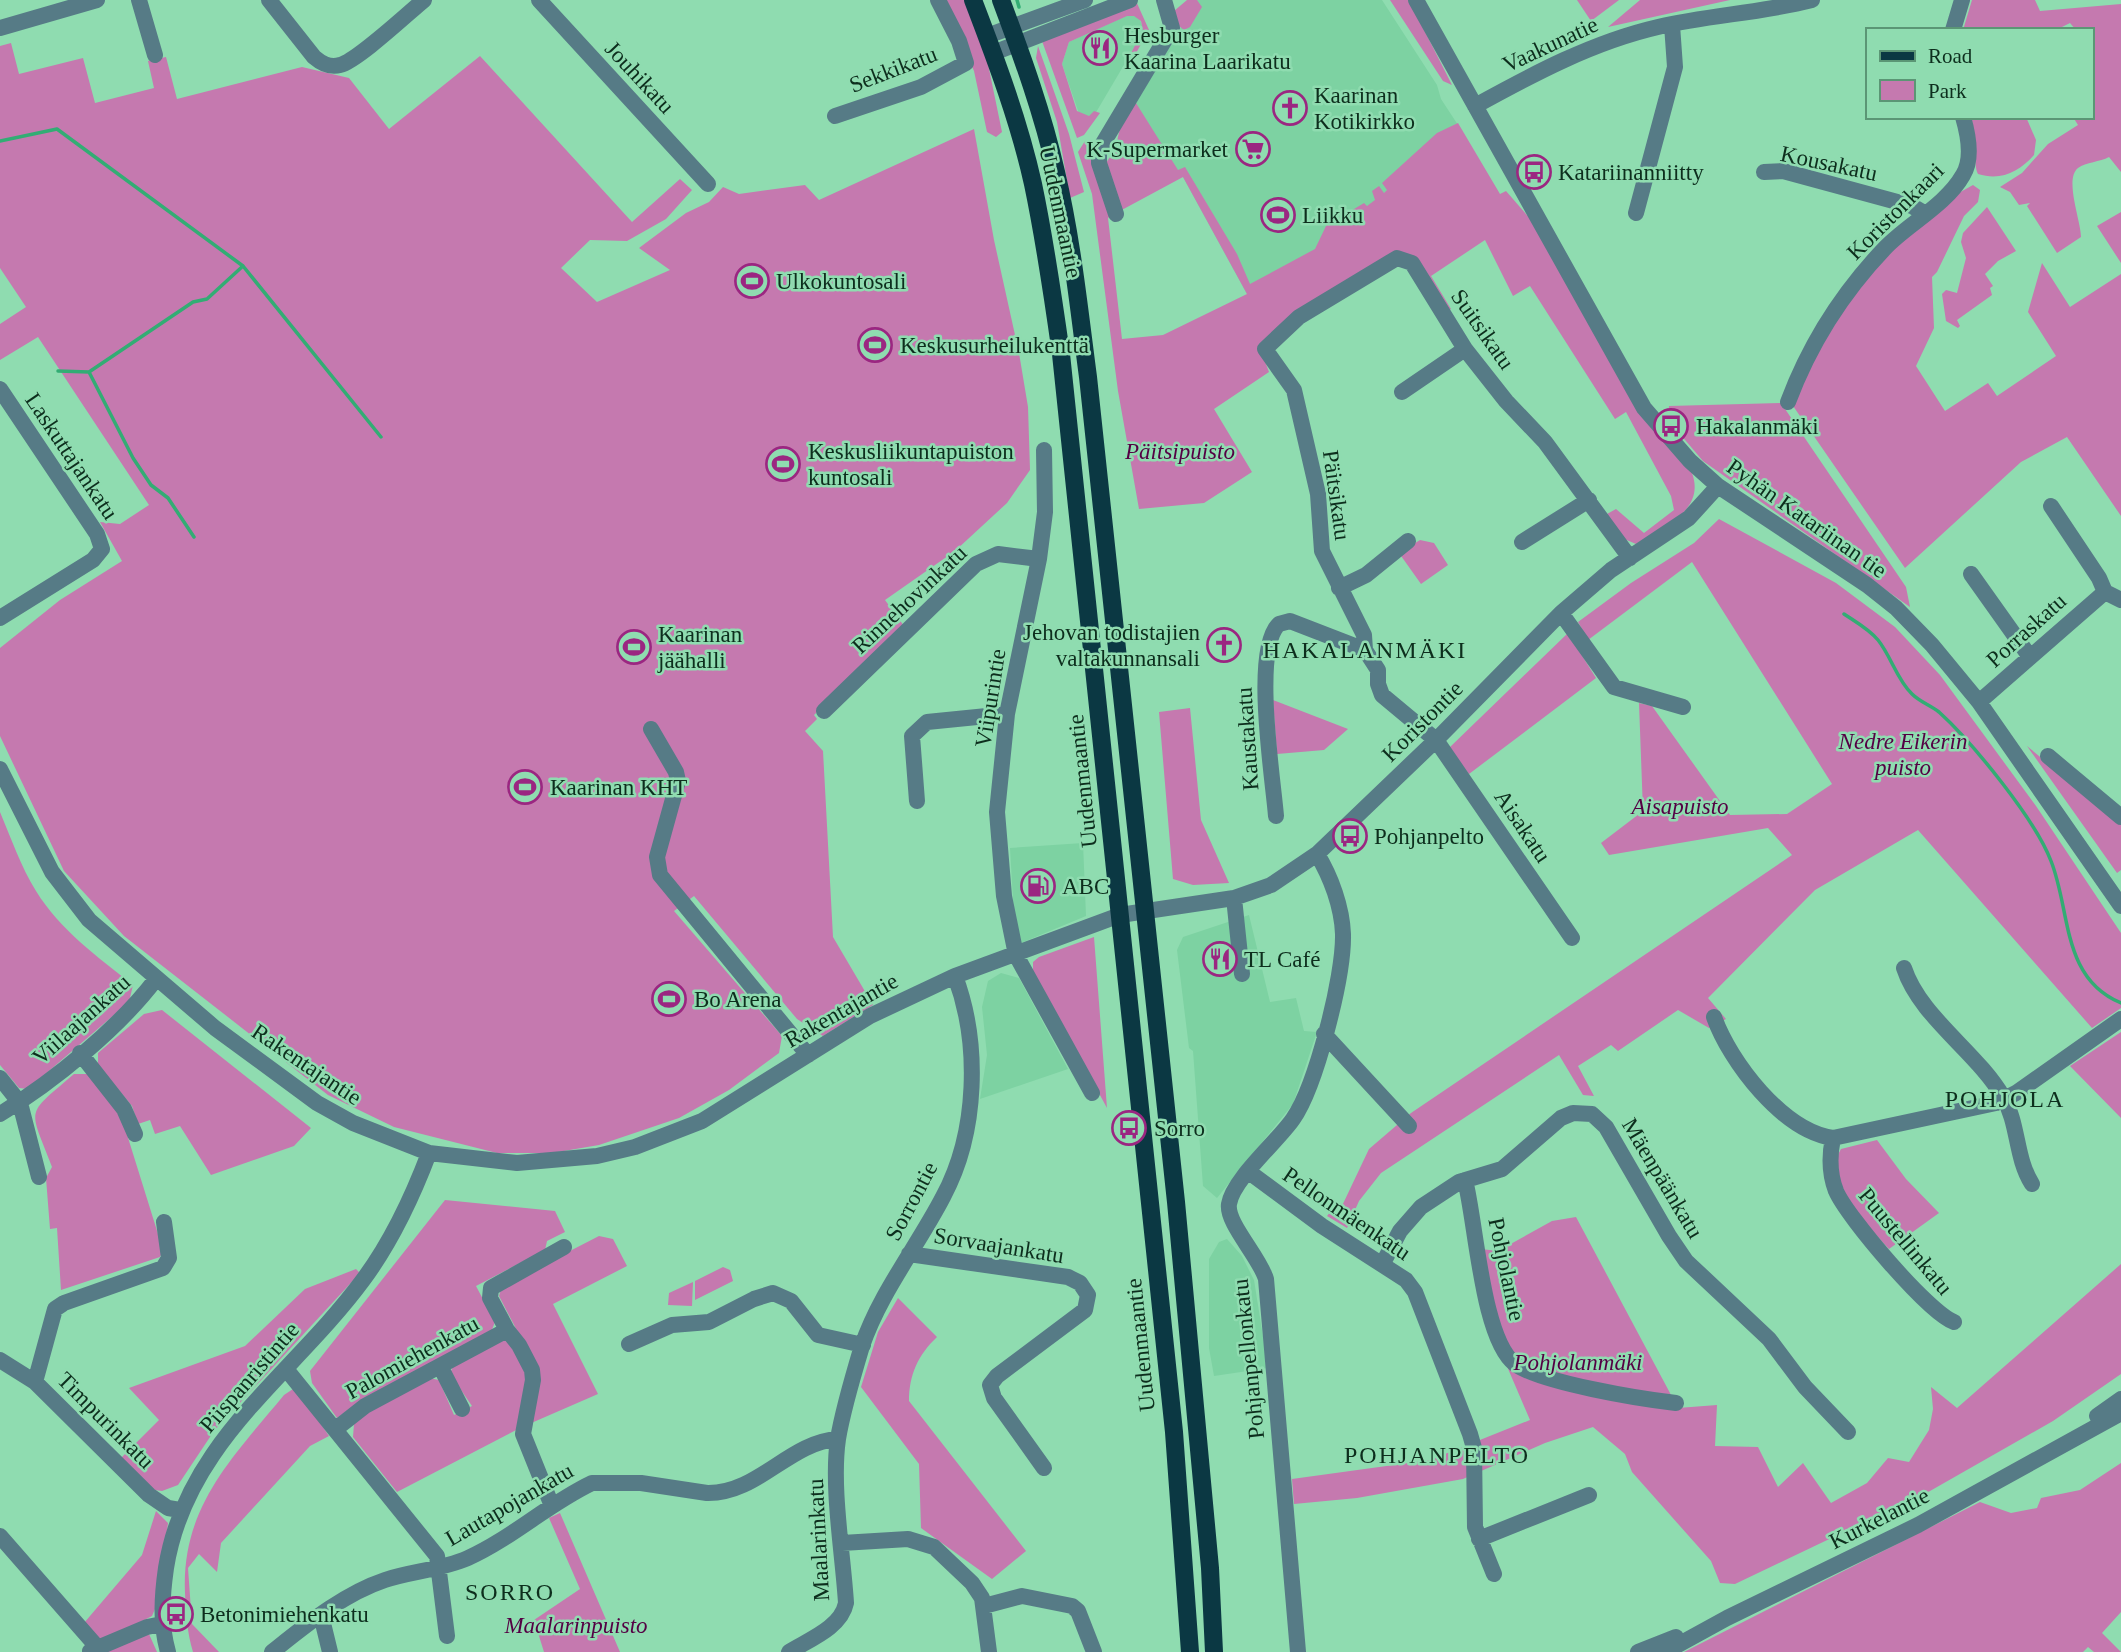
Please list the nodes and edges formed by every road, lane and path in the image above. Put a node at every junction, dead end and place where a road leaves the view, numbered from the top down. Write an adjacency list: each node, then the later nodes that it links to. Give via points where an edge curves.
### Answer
1 (97, 0): 16 (street)
2 (139, 0): 20 (street)
3 (269, 0): 4 (street, via 320,62 336,66 351,60)
4 (424, 0)
5 (539, 0): 25 (street, Jouhikatu)
6 (938, 0): 22 (street, Sekkikatu, via 966,63 921,87)
7 (973, 0): 19 (main road, Uudenmaantie)
8 (1001, 0): 18 (main road, Uudenmaantie)
9 (1086, 0): 18 (street)
10 (1129, 0): 18 (street)
11 (1164, 0): 28 (street, via 1172,28 1099,150)
12 (1416, 0): 21 (street, Pyhän Katariinan tie)
13 (1812, 0): 15 (street, Vaakunatie)
14 (1962, 0): 17 (street)
15 (1672, 25): 21 (street, Vaakunatie, via 1599,45); 26 (street, via 1675,67)
16 (0, 28)
17 (1954, 28)
18 (1014, 35): 19 (street); 65 (main road, Uudenmaantie, via 1056,171 1072,254)
19 (990, 44): 66 (main road, Uudenmaantie, via 1018,127 1047,256)
20 (155, 55)
21 (1475, 106): 35 (street, Pyhän Katariinan tie, via 1644,408 1689,461)
22 (835, 116)
23 (1963, 119): 27 (street, Koristonkaari, via 1968,148 1965,173)
24 (1764, 172): 27 (street, Kousakatu, via 1808,177)
25 (708, 184)
26 (1636, 213)
27 (1924, 213): 33 (street, Koristonkaari, via 1885,248 1834,313)
28 (1116, 214)
29 (1265, 349): 30 (street, Suitsikatu, via 1315,306 1388,262 1403,258 1416,267); 43 (street, Päitsikatu, via 1288,377 1298,400 1318,494 1322,551)
30 (1465, 349): 32 (street); 36 (street, Suitsikatu)
31 (0, 389): 47 (street, Laskuttajankatu, via 97,534 102,549 93,560)
32 (1402, 392)
33 (1788, 402)
34 (1044, 450): 41 (street, Viipurintie, via 1045,512)
35 (1718, 486): 40 (street, Koristontie, via 1689,518); 50 (street, Pyhän Katariinan tie, via 1896,608)
36 (1589, 500): 39 (street); 40 (street, Suitsikatu)
37 (2051, 506): 44 (street)
38 (1408, 541): 43 (street, via 1366,575)
39 (1522, 542)
40 (1630, 558): 46 (street, Koristontie)
41 (1039, 559): 52 (street, Rinnehovinkatu, via 998,554 976,564); 53 (street, Viipurintie)
42 (1971, 574): 49 (street)
43 (1339, 588): 48 (street, Päitsikatu, via 1364,635)
44 (2105, 592): 45 (street); 49 (street, Porraskatu)
45 (2121, 600)
46 (1561, 613): 51 (street, via 1614,687); 55 (street, Koristontie)
47 (0, 618)
48 (1365, 650): 55 (street, via 1375,663 1382,695); 59 (street, Kaustakatu, via 1296,622 1284,621 1274,628 1265,695)
49 (2030, 657): 50 (street, Porraskatu)
50 (1979, 702): 62 (street, Pyhän Katariinan tie)
51 (1683, 706)
52 (824, 711)
53 (1007, 714): 58 (street, via 927,722 912,736); 68 (street, Viipurintie, via 998,812 1004,896)
54 (651, 729): 77 (street, via 678,781 657,856 660,875)
55 (1436, 740): 61 (street, Koristontie); 67 (street, Aisakatu)
56 (2048, 756): 60 (street)
57 (0, 769): 72 (street, Rakentajantie, via 46,862 74,903)
58 (917, 802)
59 (1276, 816)
60 (2121, 817)
61 (1317, 854): 63 (street, Koristontie, via 1271,884); 75 (street, Pohjanpellonkatu, via 1330,879 1343,934)
62 (2116, 887): 64 (street, Pyhän Katariinan tie)
63 (1234, 898): 65 (street, Koristontie); 70 (street)
64 (2121, 906)
65 (1144, 911): 66 (street, Koristontie); 133 (main road, Uudenmaantie, via 1208,1541)
66 (1120, 915): 68 (street, Rakentajantie); 125 (main road, Uudenmaantie, via 1174,1432)
67 (1572, 938)
68 (1016, 955): 71 (street, Rakentajantie); 79 (street, Viipurintie)
69 (1904, 968): 80 (street, via 1914,990)
70 (1241, 974)
71 (955, 976): 77 (street, Rakentajantie, via 907,996); 93 (street, Sorrontie, via 974,1055 965,1130 948,1188)
72 (156, 979): 76 (street, Viilaajankatu, via 129,1011); 86 (street, Rakentajantie, via 317,1103 353,1123)
73 (1714, 1017): 85 (street, via 1731,1054 1773,1103 1797,1126)
74 (2121, 1019): 80 (street)
75 (1325, 1034): 83 (street); 87 (street, Pohjanpellonkatu, via 1300,1109)
76 (80, 1053): 81 (street, Viilaajankatu); 84 (street, via 124,1109)
77 (808, 1055): 86 (street, Rakentajantie, via 702,1121 626,1149 556,1162 517,1163)
78 (0, 1078): 81 (street)
79 (1093, 1093)
80 (2005, 1099): 85 (street, via 1982,1108); 90 (street, via 2020,1161)
81 (20, 1103): 82 (street, Viilaajankatu); 88 (street)
82 (0, 1114)
83 (1409, 1126)
84 (135, 1134)
85 (1833, 1139): 95 (street, Puustellinkatu, via 1829,1164 1842,1204 1928,1305)
86 (429, 1153): 101 (street, Piispanristintie, via 405,1212 372,1267)
87 (1249, 1172): 94 (street, Pellonmäenkatu, via 1322,1226); 134 (street, Pohjanpellonkatu, via 1232,1194 1229,1210 1266,1279)
88 (39, 1177)
89 (1465, 1180): 94 (street, Mäenpäänkatu, via 1441,1191 1408,1219); 104 (street, Pohjolantie, via 1489,1312 1499,1341 1514,1363 1558,1381); 108 (street, Mäenpäänkatu, via 1502,1169 1561,1118 1582,1112 1600,1118 1686,1261 1769,1339 1805,1387)
90 (2032, 1184)
91 (164, 1222): 102 (street, via 169,1258 163,1268 55,1310)
92 (564, 1247): 96 (street, Palomiehenkatu, via 491,1288 490,1298)
93 (909, 1254): 98 (street, Sorrontie); 111 (street, Sorvaajankatu, via 1068,1277 1084,1287 1088,1295 1085,1310 990,1385 994,1398)
94 (1383, 1263): 116 (street, Pellonmäenkatu, via 1415,1292 1471,1434 1473,1515)
95 (1954, 1322)
96 (507, 1330): 100 (street, Palomiehenkatu); 113 (street, via 532,1370 523,1434)
97 (629, 1344): 98 (street, via 671,1325 709,1322 774,1293 791,1301 818,1335)
98 (863, 1345): 109 (street, Sorrontie)
99 (0, 1360): 102 (street, Timpurinkatu)
100 (440, 1366): 105 (street); 107 (street, Palomiehenkatu, via 365,1406)
101 (286, 1368): 107 (street); 114 (street, Piispanristintie, via 205,1465)
102 (35, 1382): 114 (street, Timpurinkatu, via 149,1495)
103 (2121, 1399): 110 (street, Kurkelantie)
104 (1676, 1403)
105 (462, 1409)
106 (2121, 1413): 110 (street, Kurkelantie)
107 (337, 1428): 118 (street, via 438,1556)
108 (1848, 1432)
109 (838, 1439): 113 (street, Lautapojankatu, via 807,1445 764,1474 721,1492 604,1481 587,1485); 117 (street, Maalarinkatu)
110 (2048, 1451): 122 (street, Kurkelantie, via 1918,1525)
111 (1044, 1468)
112 (1590, 1495): 116 (street)
113 (552, 1506): 118 (street, Lautapojankatu, via 480,1552)
114 (180, 1510): 123 (street, Piispanristintie, via 168,1555)
115 (0, 1536): 126 (street)
116 (1479, 1539): 119 (street, Pellonmäenkatu)
117 (842, 1543): 120 (street, via 925,1542 972,1583); 130 (street, Maalarinkatu, via 844,1612 835,1623)
118 (441, 1568): 121 (street, Lautapojankatu, via 383,1580); 124 (street)
119 (1494, 1574)
120 (984, 1606): 131 (street); 132 (street, via 1022,1596 1072,1606)
121 (321, 1615): 128 (street, Lautapojankatu); 129 (street)
122 (1727, 1618): 135 (street, Kurkelantie); 136 (street, Kurkelantie)
123 (162, 1623): 126 (street); 127 (street, Piispanristintie)
124 (447, 1636)
125 (1189, 1649)
126 (93, 1650)
127 (168, 1652)
128 (272, 1652)
129 (330, 1652)
130 (789, 1652)
131 (989, 1652)
132 (1094, 1652)
133 (1214, 1652)
134 (1298, 1652)
135 (1638, 1652)
136 (1665, 1652)

